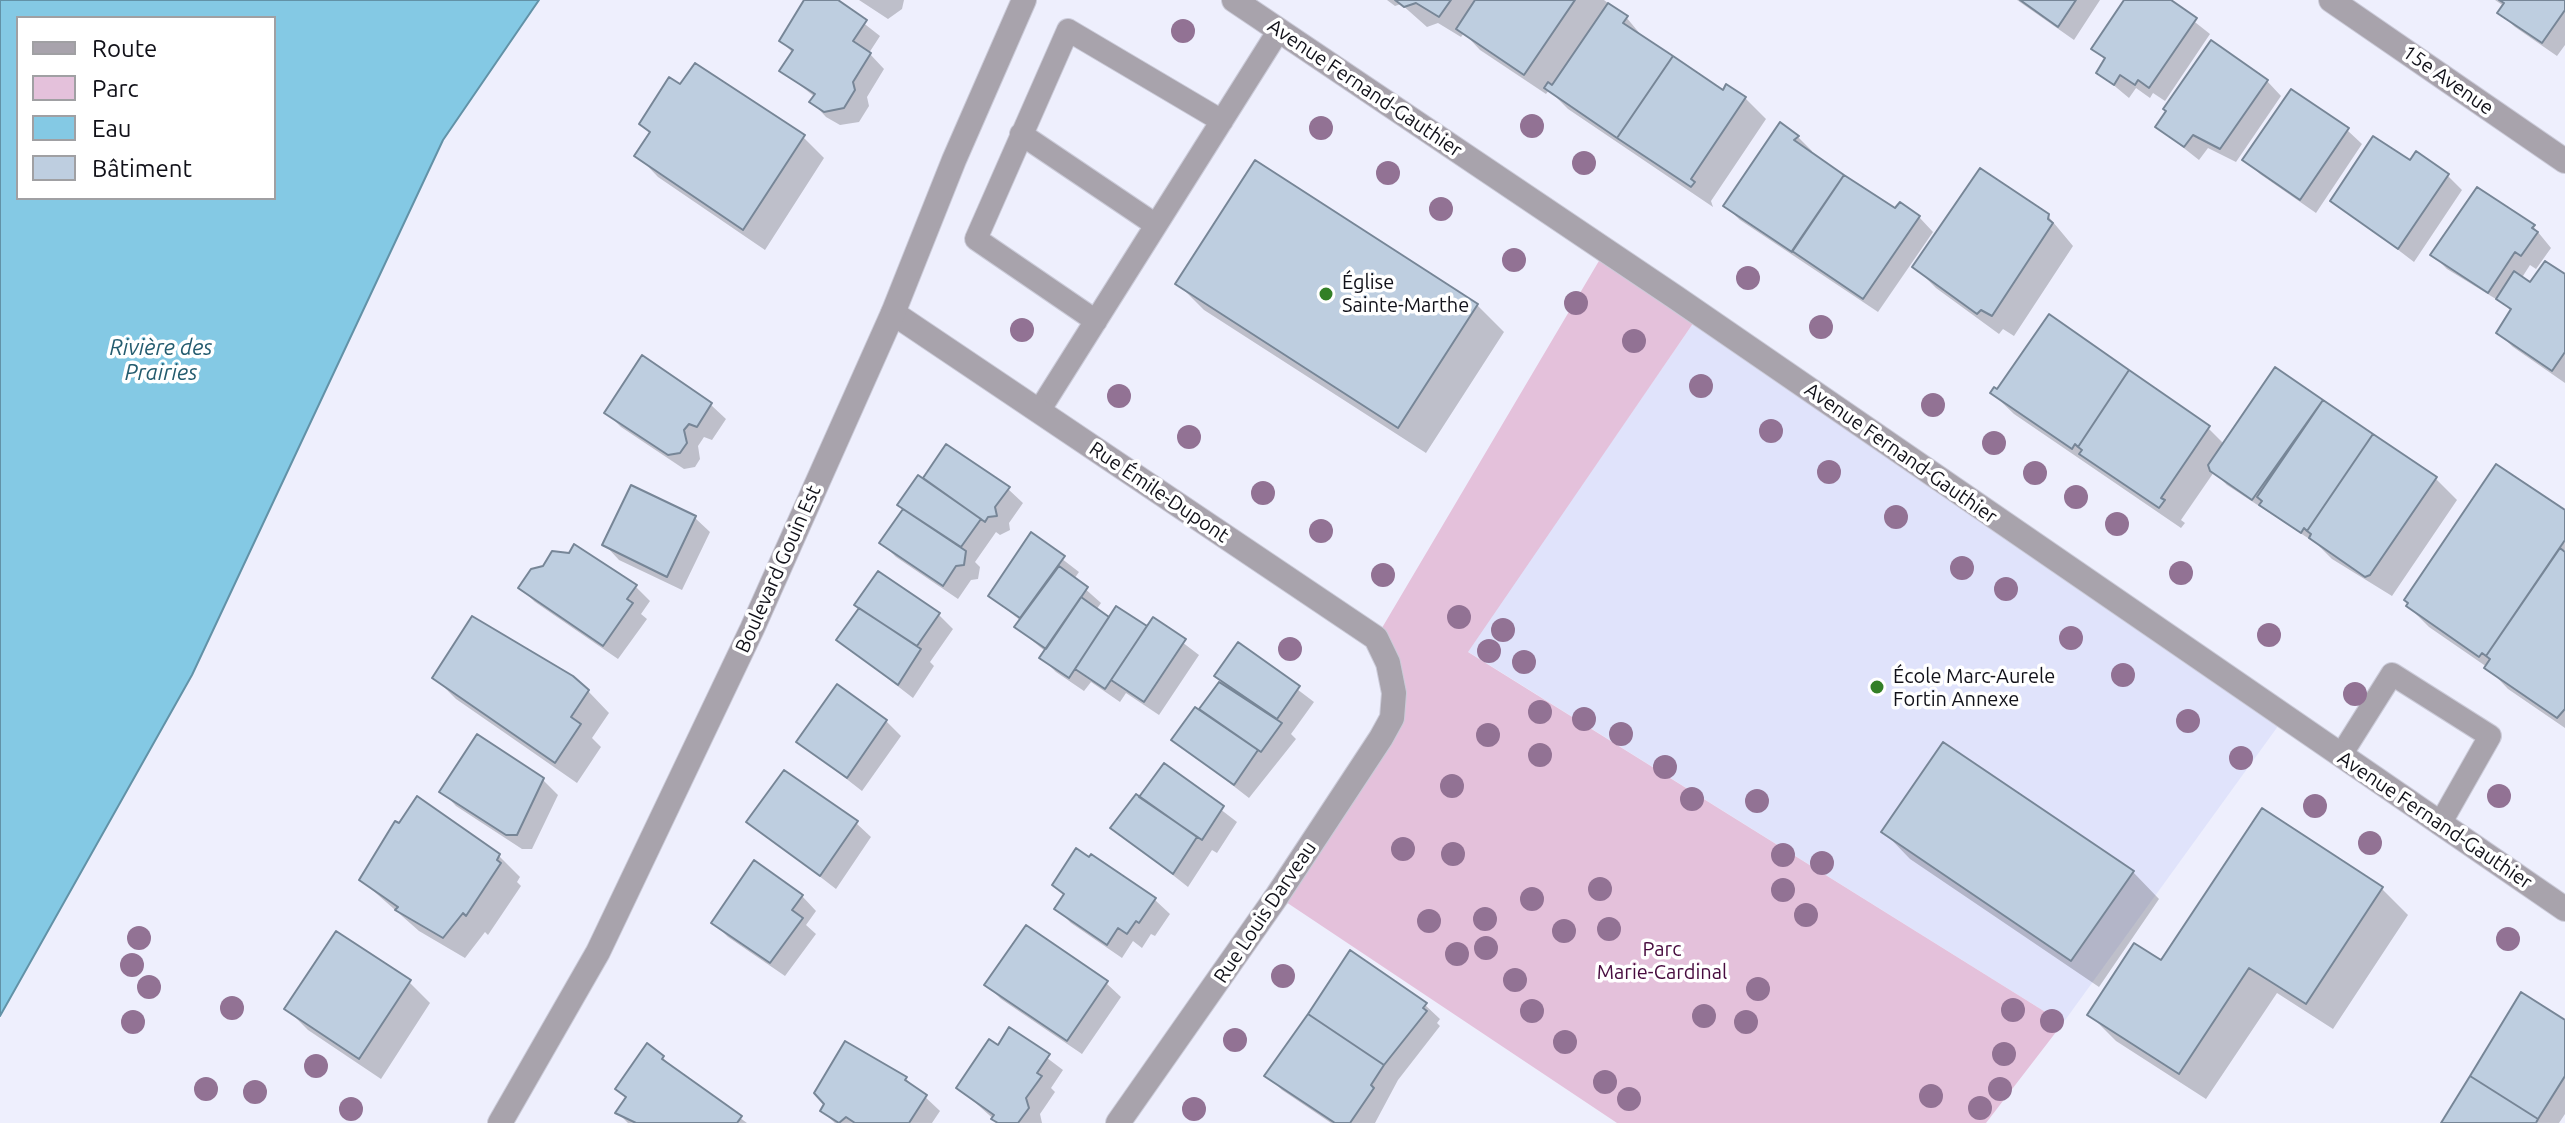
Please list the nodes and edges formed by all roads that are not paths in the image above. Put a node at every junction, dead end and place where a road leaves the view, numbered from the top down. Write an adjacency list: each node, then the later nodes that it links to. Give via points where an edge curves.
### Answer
1 (1024, 0): 9 (street, Boulevard Gouin Est)
2 (1234, 0): 4 (street, Avenue Fernand-Gauthier)
3 (2331, 0): 7 (street, 15e Avenue)
4 (1279, 30): 5 (lane); 13 (street, Avenue Fernand-Gauthier)
5 (1222, 121): 6 (lane, via 1068,30); 8 (lane)
6 (1021, 134): 8 (lane); 10 (lane, via 976,239)
7 (2565, 161)
8 (1156, 225): 10 (lane)
9 (893, 313): 11 (street, Rue Émile-Dupont); 16 (street, Boulevard Gouin Est, via 752,629 605,938)
10 (1096, 321): 11 (lane)
11 (1039, 411): 12 (street, Rue Émile-Dupont, via 1376,638)
12 (1394, 693): 17 (street, Rue Louis Darveau, via 1392,718 1381,738)
13 (2341, 755): 14 (street, Avenue Fernand-Gauthier); 14 (lane, via 2392,674 2490,736)
14 (2440, 824): 15 (street, Avenue Fernand-Gauthier)
15 (2565, 909)
16 (500, 1123)
17 (1118, 1123)

